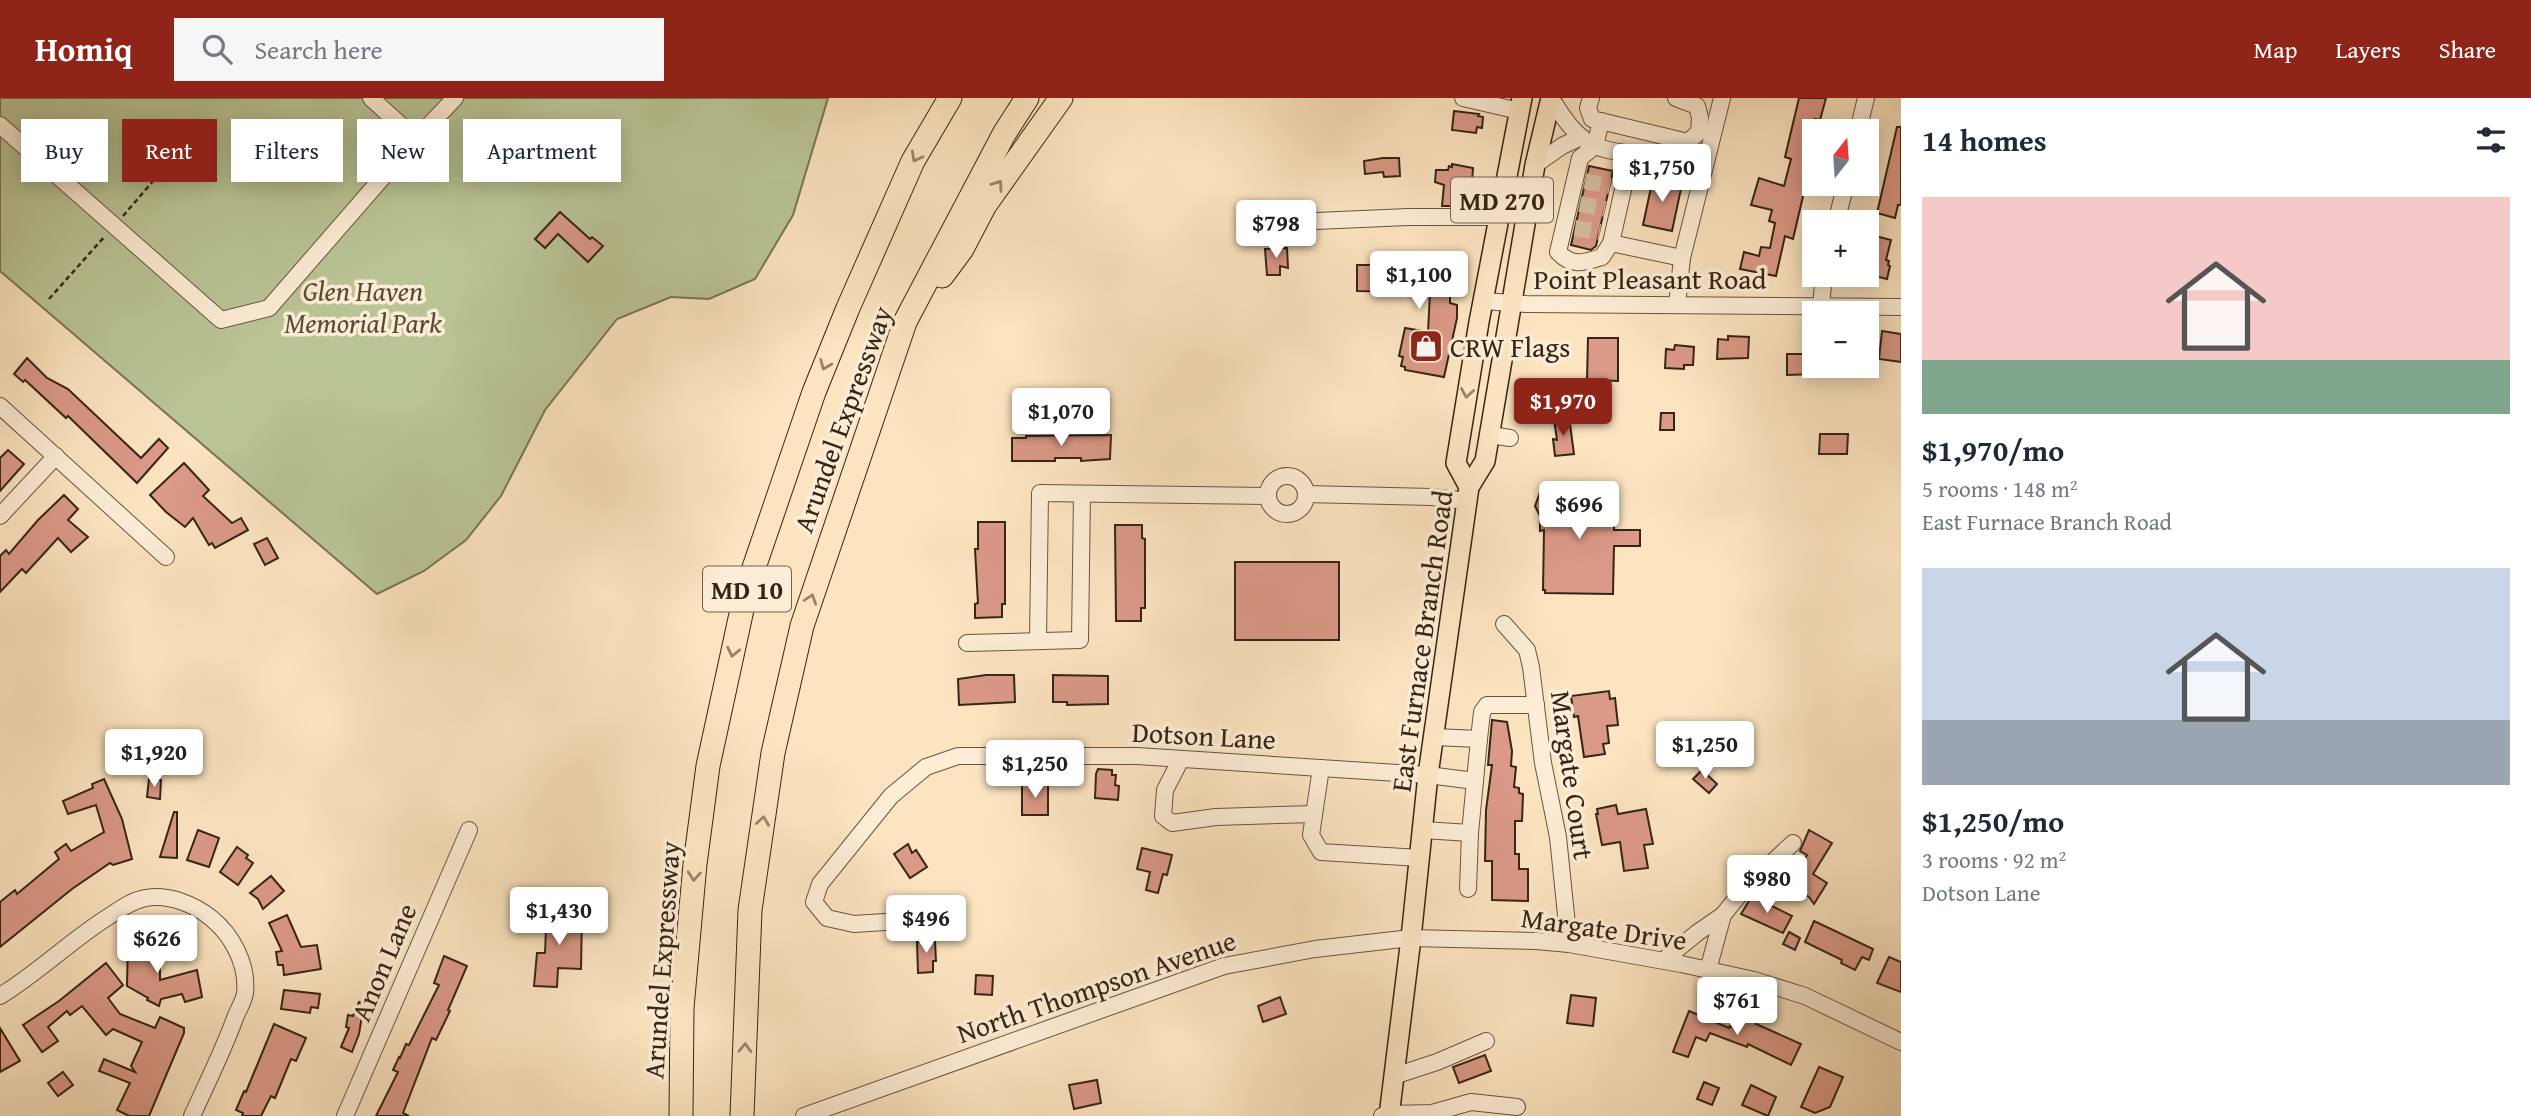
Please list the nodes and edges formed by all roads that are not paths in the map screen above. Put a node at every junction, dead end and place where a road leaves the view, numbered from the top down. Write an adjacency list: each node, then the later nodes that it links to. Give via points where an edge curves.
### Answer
1 (371, 98): 13 (street)
2 (455, 98): 14 (street)
3 (950, 98): 75 (highway, Arundel Expressway / MD 10, one-way to 75, via 914,161 848,308 814,392 746,591 708,766 695,864 682,1008)
4 (1027, 98): 34 (highway, Arundel Expressway / MD 10)
5 (1061, 98): 34 (highway, one-way to 5, via 962,249 985,205)
6 (1463, 98): 12 (street)
7 (1551, 98): 18 (street); 21 (main road, East Furnace Branch Road / MD 270)
8 (1591, 98): 16 (street, via 1592,119)
9 (1676, 98): 16 (street, via 1697,106 1699,132 1688,142)
10 (1722, 98): 22 (street)
11 (1866, 98): 15 (street)
12 (1520, 105): 24 (main road, MD 270)
13 (394, 119)
14 (435, 119)
15 (1861, 119)
16 (1601, 121): 19 (street)
17 (0, 125): 23 (street, via 221,320 270,308)
18 (1581, 137): 19 (street); 21 (street)
19 (1595, 146): 20 (street); 26 (street, via 1580,159 1575,203 1558,251 1566,260 1584,263 1602,257)
20 (1631, 154): 22 (street); 26 (street, via 1617,187)
21 (1535, 165): 29 (main road, East Furnace Branch Road / MD 270)
22 (1704, 168): 27 (street)
23 (379, 182)
24 (1499, 217): 25 (street); 28 (main road, MD 270)
25 (1249, 224)
26 (1608, 236): 27 (street)
27 (1682, 258): 30 (street)
28 (1483, 301): 29 (street, Point Pleasant Road); 39 (main road, MD 270, one-way to 39, via 1456,463)
29 (1512, 303): 30 (street, Point Pleasant Road); 39 (main road, East Furnace Branch Road / MD 270, via 1500,437)
30 (1677, 305): 31 (street, Point Pleasant Road)
31 (1802, 306)
32 (1879, 307): 33 (street, Point Pleasant Road)
33 (1901, 307)
34 (905, 322): 76 (highway, Arundel Expressway / MD 10, one-way to 34, via 750,910 773,753 802,626)
35 (0, 406): 36 (street)
36 (55, 456): 41 (street); 42 (street)
37 (1082, 494): 40 (street); 44 (street, via 1080,640); 44 (street, via 1040,493)
38 (1306, 494): 39 (street); 40 (street, via 1294,513 1282,514 1272,507); 40 (street, via 1302,482 1292,476 1280,477)
39 (1468, 494): 47 (main road, East Furnace Branch Road / MD 270)
40 (1268, 496)
41 (0, 516)
42 (166, 557)
43 (1504, 624): 46 (street, Margate Court, via 1528,650)
44 (1038, 641): 45 (street)
45 (967, 643)
46 (1536, 705): 48 (street, via 1487,705); 63 (street, Margate Court, via 1558,837)
47 (1434, 737): 48 (street); 51 (main road, East Furnace Branch Road / MD 270)
48 (1479, 739): 52 (street)
49 (1181, 759): 50 (street, Dotson Lane); 53 (street, via 1165,790 1163,816 1172,823); 61 (street, Dotson Lane, via 958,756 926,767 891,796 820,884 814,902 827,918 854,924)
50 (1321, 768): 51 (street, Dotson Lane); 53 (street)
51 (1429, 775): 52 (street, Dotson Lane); 55 (main road, East Furnace Branch Road / MD 270)
52 (1475, 781): 56 (street)
53 (1314, 814): 58 (street, via 1311,835 1321,852)
54 (469, 830): 74 (street, Anon Lane)
55 (1423, 831): 56 (street); 58 (main road, East Furnace Branch Road / MD 270)
56 (1470, 833): 59 (street)
57 (1793, 843): 60 (street)
58 (1420, 859): 62 (main road, East Furnace Branch Road / MD 270)
59 (1468, 889)
60 (1723, 915): 64 (street); 65 (street)
61 (930, 919)
62 (1411, 938): 63 (street, Margate Drive); 69 (main road, East Furnace Branch Road / MD 270); 77 (street, North Thompson Avenue, via 1315,949 1224,967)
63 (1569, 944): 64 (street, Margate Drive)
64 (1664, 960): 65 (street, Margate Drive)
65 (1708, 970): 68 (street, Margate Drive, via 1805,996)
66 (0, 996): 73 (street, via 123,907 145,898 162,898 202,910 220,925 238,952 245,993)
67 (1486, 1041): 69 (street)
68 (1901, 1042)
69 (1394, 1076): 72 (main road, East Furnace Branch Road / MD 270)
70 (1517, 1107): 71 (street, via 1471,1102)
71 (1432, 1114): 72 (street)
72 (1387, 1115)
73 (192, 1116)
74 (345, 1116)
75 (681, 1116)
76 (742, 1116)
77 (804, 1116)

